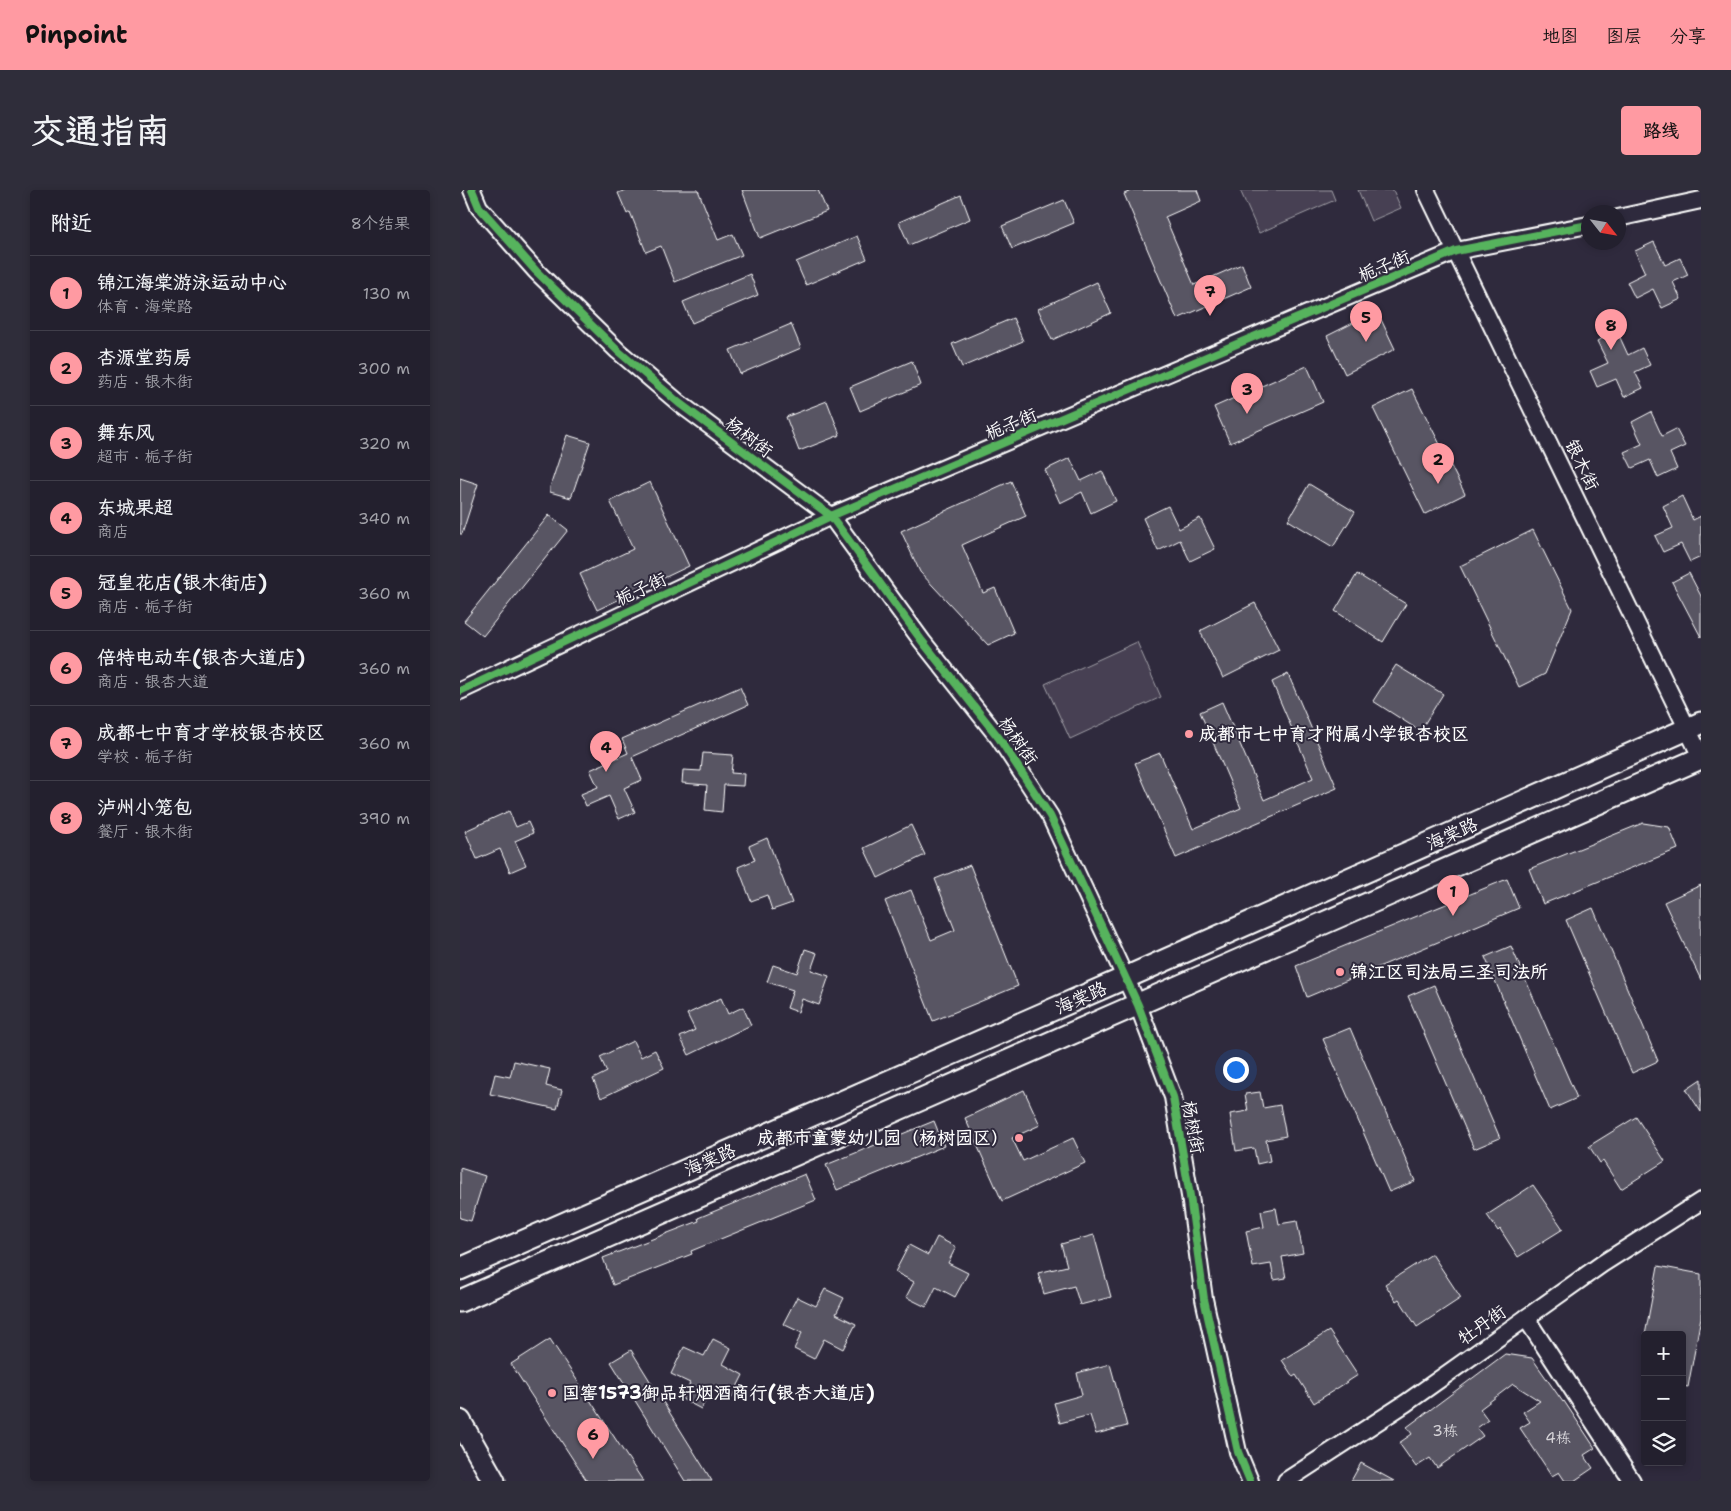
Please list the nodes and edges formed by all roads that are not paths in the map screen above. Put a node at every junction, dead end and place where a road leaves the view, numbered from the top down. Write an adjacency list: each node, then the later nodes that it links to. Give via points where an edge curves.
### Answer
1 (472, 190): 7 (street, 杨树街, via 479,207 536,271 618,351 679,403)
2 (1426, 190): 6 (street, 银木街)
3 (1701, 200): 4 (street)
4 (1626, 216)
5 (1581, 226): 6 (street, 栀子街)
6 (1456, 251): 7 (street, 栀子街); 9 (street, 银木街)
7 (831, 516): 8 (street, 栀子街); 11 (street, 杨树街, via 922,641 999,738 1050,816)
8 (460, 691)
9 (1694, 726): 10 (street, 银木街); 11 (main road, 海棠路)
10 (1701, 757): 12 (main road, 海棠路)
11 (1125, 978): 12 (street, 杨树街); 14 (main road, 海棠路)
12 (1138, 1005): 15 (main road, 海棠路); 19 (street, 杨树街, via 1173,1097 1204,1299 1238,1452)
13 (1701, 1201): 16 (street, 牡丹街, via 1602,1264)
14 (460, 1269)
15 (460, 1301)
16 (1526, 1318): 20 (street, 牡丹街, via 1406,1403); 21 (street)
17 (460, 1421): 18 (main road)
18 (494, 1481)
19 (1250, 1481)
20 (1286, 1481)
21 (1632, 1481)

